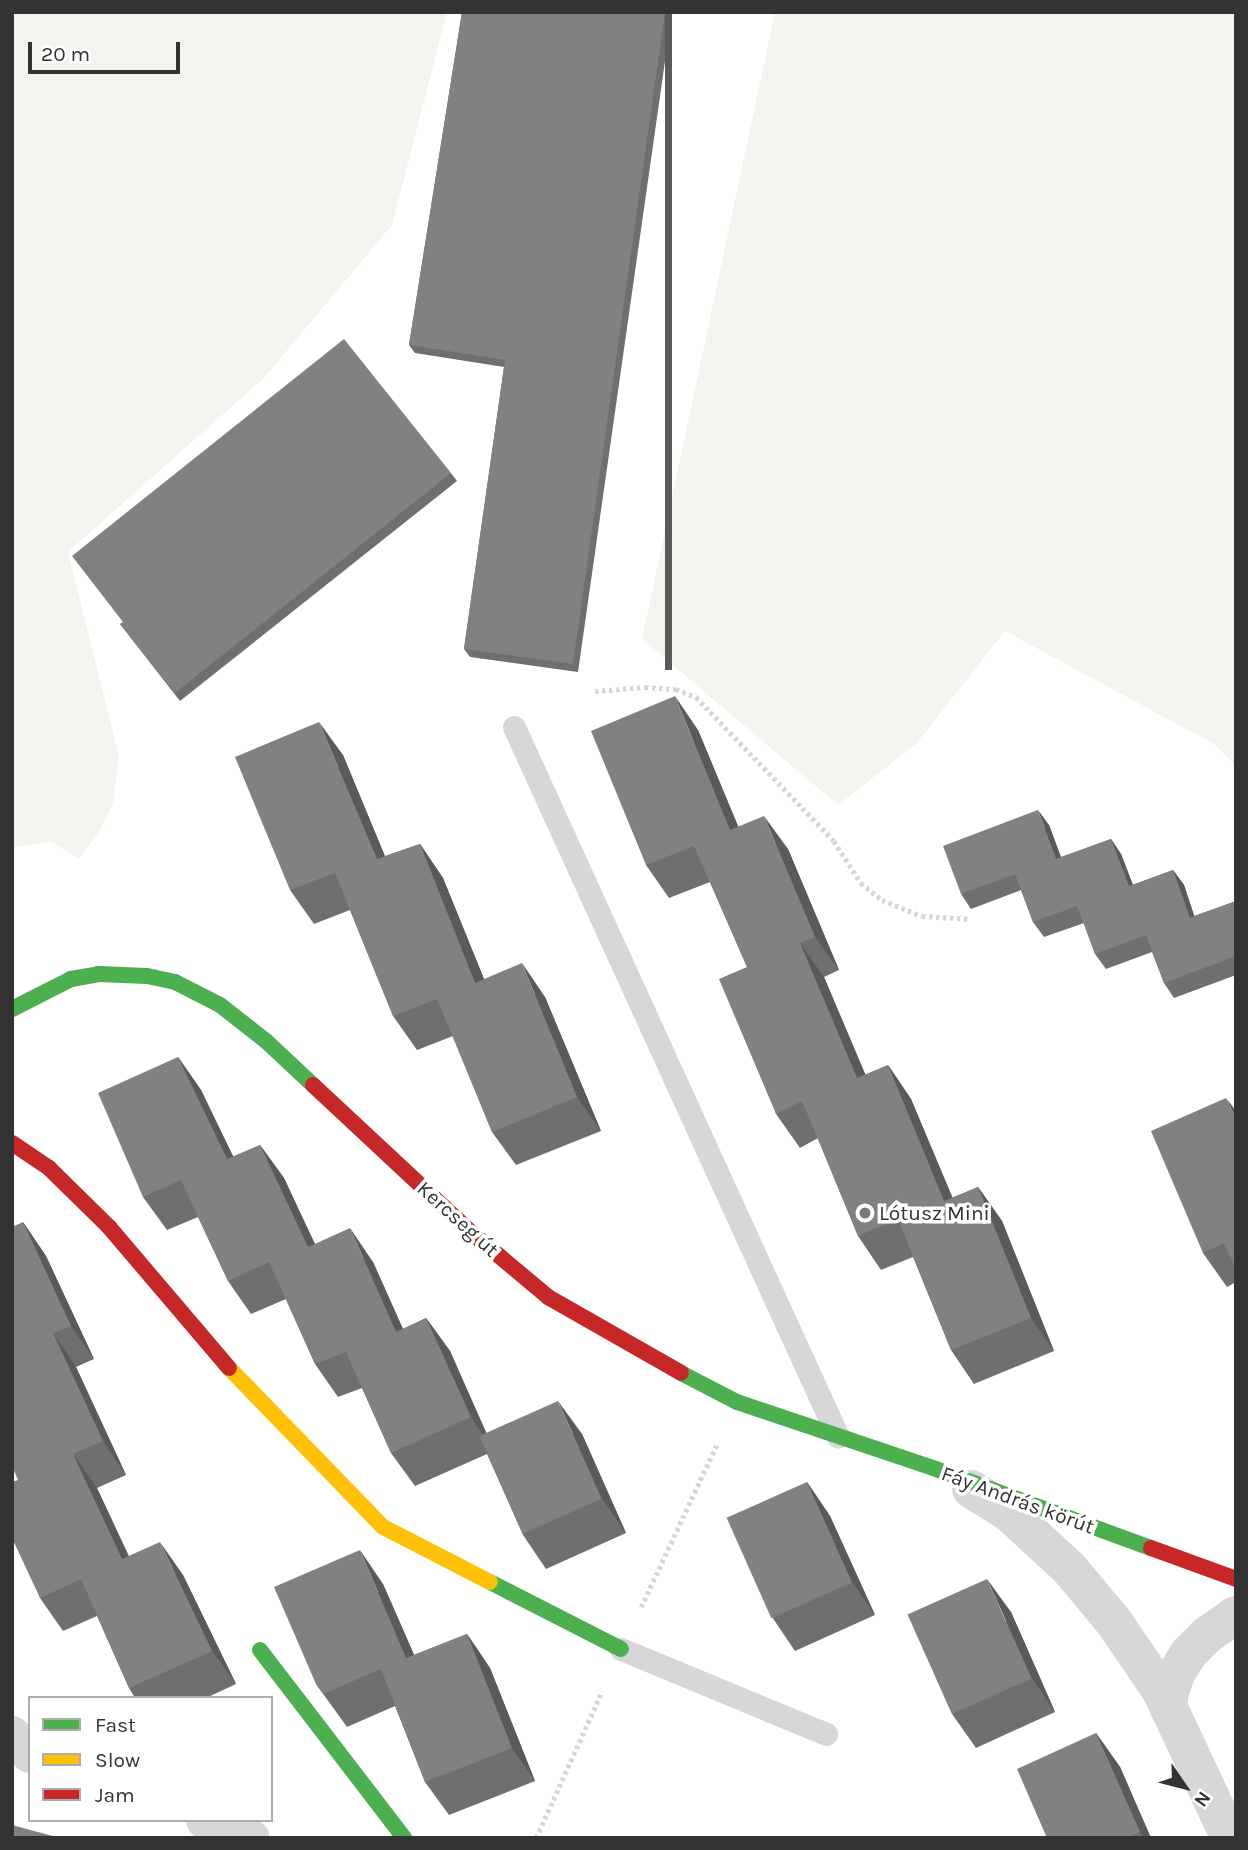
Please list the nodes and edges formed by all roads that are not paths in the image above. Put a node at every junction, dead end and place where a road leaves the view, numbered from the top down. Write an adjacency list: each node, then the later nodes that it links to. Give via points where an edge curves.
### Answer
1 (514, 727): 4 (lane)
2 (12, 1009): 4 (street, Kercseg út, via 71,979 97,974 147,976 198,993 266,1041 473,1234 548,1297 737,1402)
3 (12, 1143): 8 (street, via 49,1168 109,1227 219,1359 383,1527)
4 (838, 1437): 5 (street, Kercseg út)
5 (933, 1468): 6 (street, Fáy András körút); 10 (street, Fáy András körút, via 1008,1512 1069,1567 1114,1622)
6 (1236, 1579)
7 (1236, 1615): 10 (street, via 1189,1653 1177,1672)
8 (621, 1649): 11 (lane)
9 (260, 1650): 16 (street)
10 (1170, 1709): 17 (street, Fáy András körút)
11 (826, 1734)
12 (12, 1735): 14 (street)
13 (12, 1752): 15 (street)
14 (28, 1752)
15 (28, 1759)
16 (404, 1838)
17 (1230, 1838)

